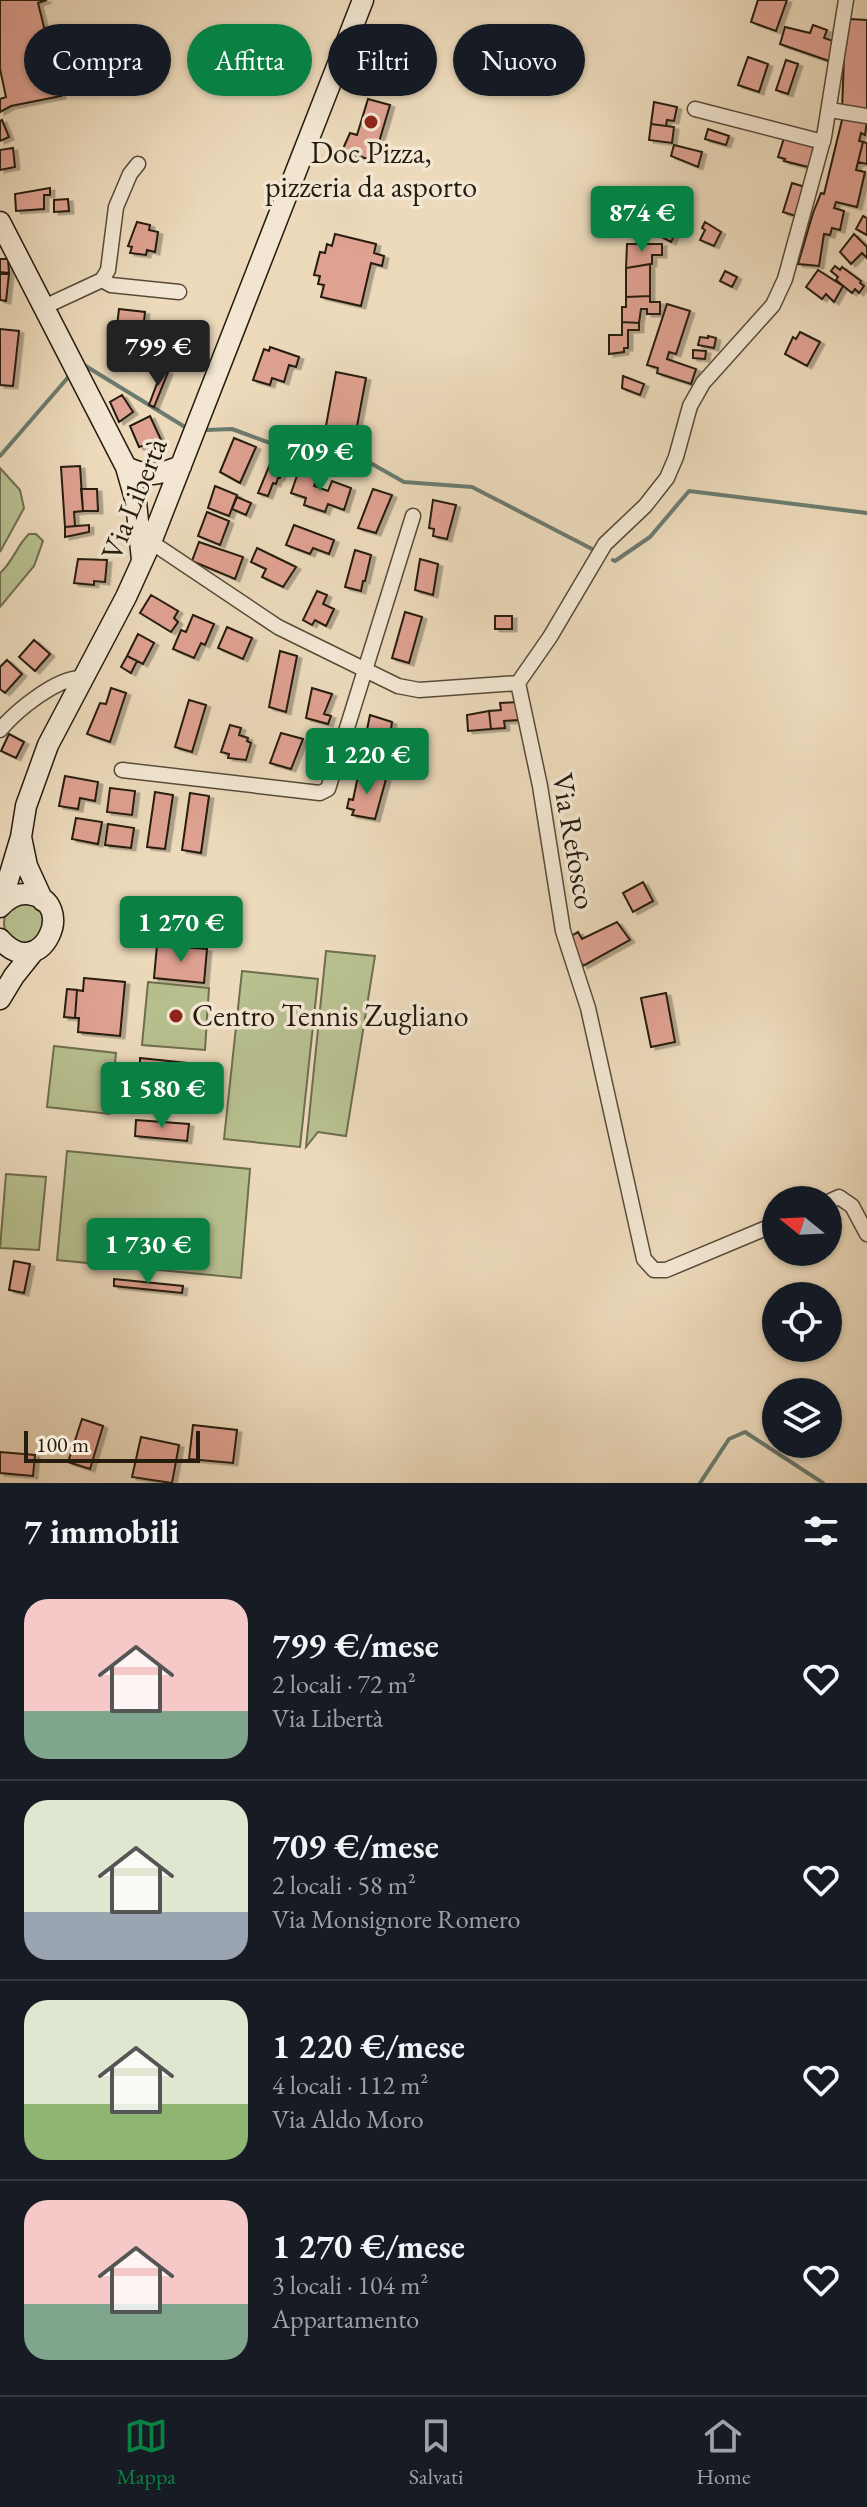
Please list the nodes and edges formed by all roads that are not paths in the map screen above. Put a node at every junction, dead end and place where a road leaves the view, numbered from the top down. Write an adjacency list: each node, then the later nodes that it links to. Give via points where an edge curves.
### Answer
1 (363, 0): 13 (main road, Via Libertà)
2 (846, 0): 4 (street)
3 (695, 109): 6 (street)
4 (830, 110): 5 (street); 6 (street)
5 (867, 116)
6 (823, 142): 21 (street, via 773,305 703,383 690,406 667,478 605,544)
7 (138, 164): 10 (street, via 116,207 108,270)
8 (0, 222): 9 (main road)
9 (8, 253): 12 (main road)
10 (102, 280): 11 (street); 12 (street)
11 (179, 292)
12 (44, 307): 14 (main road)
13 (181, 466): 14 (main road, via 153,476); 16 (main road, Via Libertà)
14 (134, 470): 15 (main road); 16 (main road)
15 (136, 502): 16 (main road, via 154,509); 18 (main road)
16 (165, 506): 18 (main road, Via Libertà)
17 (413, 516): 19 (street)
18 (146, 551): 19 (street); 20 (main road, Via Libertà)
19 (364, 671): 21 (street, via 419,690); 23 (street, via 328,789 320,793)
20 (83, 678): 22 (street, via 59,684); 24 (main road, Via Libertà, via 48,745)
21 (518, 683): 31 (street, Via Refosco, via 563,931 588,1008 644,1259 654,1270 666,1270)
22 (0, 730)
23 (122, 770)
24 (21, 837): 25 (main road, Via Libertà); 26 (main road, Via Libertà)
25 (43, 901): 26 (main road, via 19,895); 28 (main road, Via Libertà, via 52,913 52,932)
26 (0, 907)
27 (0, 939): 28 (main road, via 14,951)
28 (34, 951): 29 (main road)
29 (0, 999)
30 (842, 1199): 32 (street, via 852,1206)
31 (762, 1230)
32 (867, 1234)

